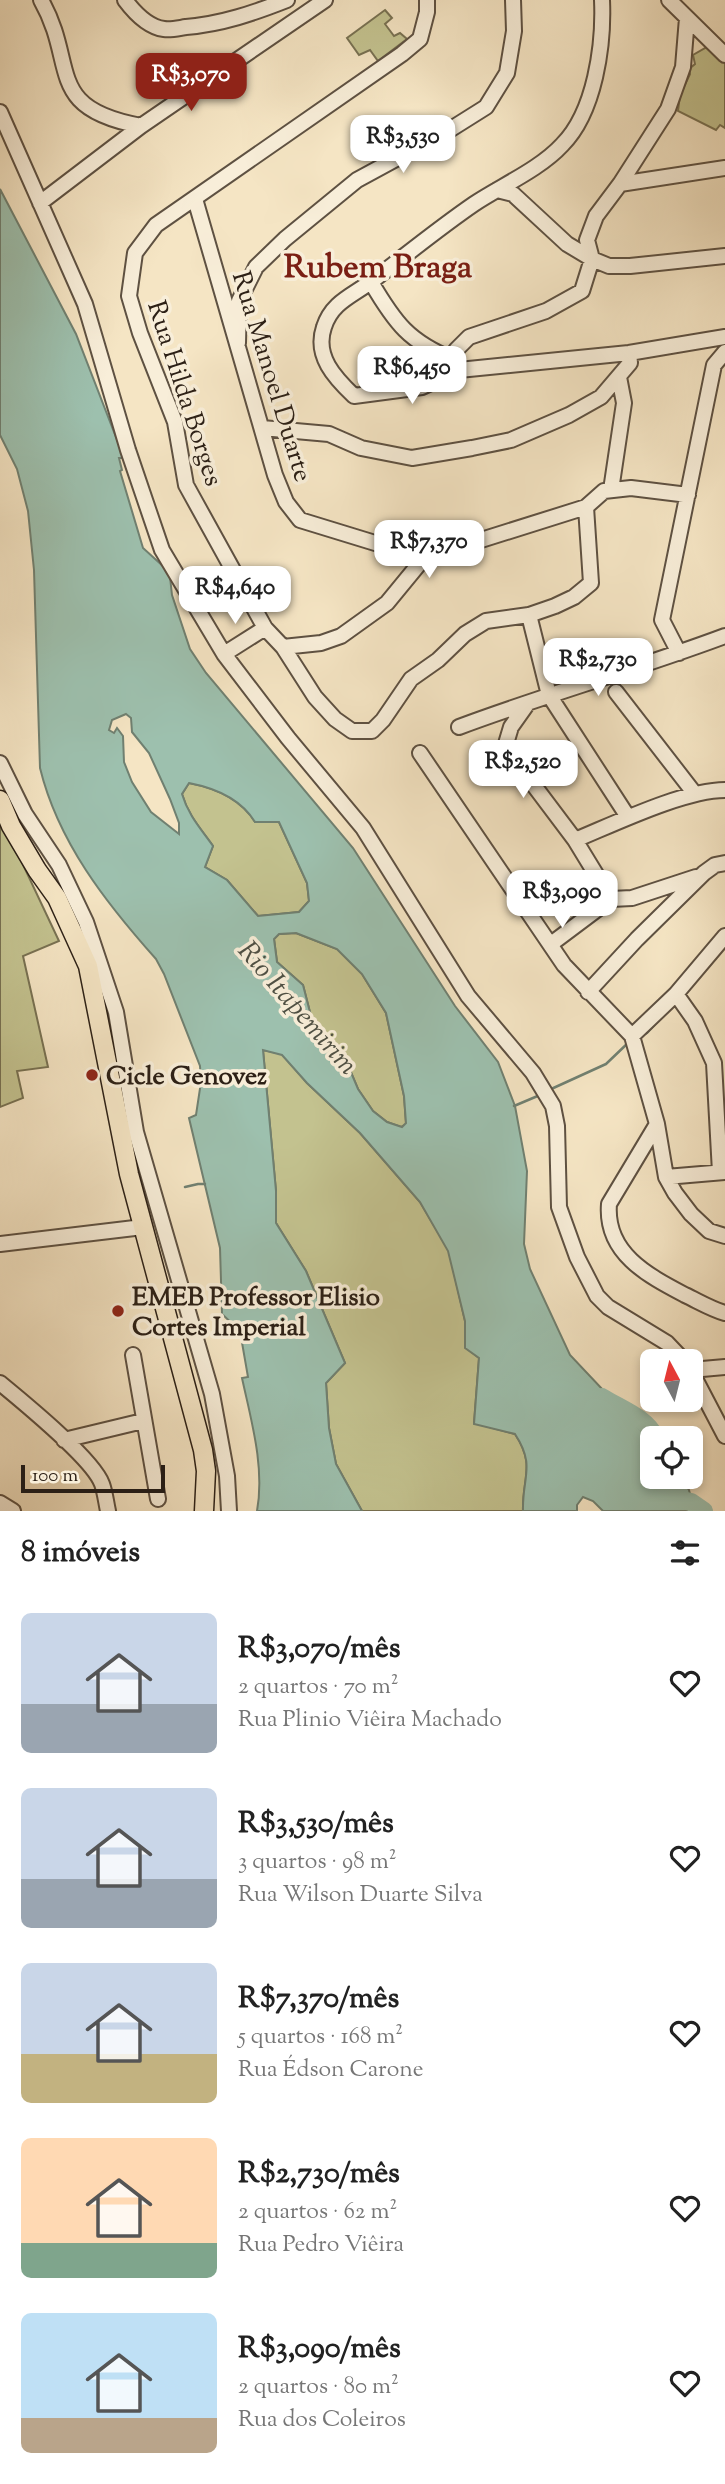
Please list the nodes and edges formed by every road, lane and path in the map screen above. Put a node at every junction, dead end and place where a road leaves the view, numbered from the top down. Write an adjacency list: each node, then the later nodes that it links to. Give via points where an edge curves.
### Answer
1 (41, 0): 14 (street, via 57,38 67,82 79,101 97,114)
2 (125, 0): 3 (street, via 147,22 163,29 242,18)
3 (287, 0)
4 (325, 0): 14 (street)
5 (427, 0): 18 (street, Rua Hilda Borges, via 420,39)
6 (513, 0): 24 (street, via 514,31 507,73 486,107 357,180 285,239 256,267 239,301)
7 (602, 0): 17 (street, via 595,78 584,113 563,145)
8 (668, 0): 9 (street)
9 (687, 18): 10 (street); 11 (street)
10 (707, 37): 11 (street); 12 (street)
11 (684, 49): 16 (street, via 683,67 668,109)
12 (725, 55)
13 (0, 112): 19 (street)
14 (141, 126): 19 (street)
15 (725, 168): 16 (street)
16 (620, 184): 21 (street, via 596,216 587,240)
17 (497, 190): 21 (street, via 513,194 568,244); 22 (street)
18 (195, 199): 24 (street, Rua Manoel Duarte); 35 (street, Rua Hilda Borges, via 156,225 135,253 129,296 175,422 186,485)
19 (40, 203): 39 (street, via 85,304 162,551)
20 (725, 256): 21 (street, via 630,266 609,266)
21 (592, 259): 27 (street, via 582,291 546,311 469,337 456,350)
22 (371, 282): 27 (street, via 411,338); 27 (street, via 333,308 323,330 323,349 335,378 354,396 422,387)
23 (725, 337): 26 (street)
24 (238, 343): 29 (street, Rua Manoel Duarte)
25 (725, 352): 31 (street, via 715,365)
26 (629, 353): 27 (street); 28 (street, via 630,363)
27 (457, 365)
28 (620, 377): 29 (street, via 601,397 511,440 412,458 361,448 329,434); 30 (street, via 624,403)
29 (262, 428): 33 (street, Rua Manoel Duarte, via 286,502 300,520)
30 (611, 490): 31 (street); 32 (street)
31 (688, 495): 38 (street, via 662,620)
32 (586, 507): 33 (street); 34 (street, via 591,583 574,597)
33 (424, 558): 37 (street, via 387,603 341,636)
34 (529, 615): 37 (street, Rua Hilda Borges, via 486,621 465,635 411,679 372,731 352,732 335,719); 41 (street)
35 (265, 628): 37 (street, Rua Hilda Borges); 39 (street)
36 (725, 636): 38 (street)
37 (283, 647)
38 (679, 653): 41 (street)
39 (224, 654): 67 (street, via 363,828 468,996 533,1073 553,1106 559,1207 597,1296)
40 (616, 692): 47 (street)
41 (549, 695): 42 (street); 49 (street)
42 (530, 701): 43 (street); 50 (street, via 511,727 505,747)
43 (459, 727)
44 (420, 753): 55 (street)
45 (0, 763): 60 (street, via 86,922 116,1012 129,1074)
46 (722, 788): 47 (street)
47 (695, 794): 49 (street)
48 (0, 800): 60 (main road, via 11,826 57,898 88,966)
49 (628, 817): 50 (street)
50 (575, 840): 53 (street)
51 (725, 863): 52 (street)
52 (704, 873): 53 (street, via 632,898); 56 (street)
53 (611, 899): 55 (street)
54 (725, 936): 57 (street)
55 (551, 944): 56 (street)
56 (588, 992): 58 (street)
57 (676, 994): 58 (street); 61 (street, via 695,1021 714,1063)
58 (632, 1036): 59 (street)
59 (657, 1124): 62 (street); 66 (street, via 609,1204 613,1234 644,1273)
60 (129, 1134): 63 (main road); 68 (street)
61 (722, 1172): 62 (street)
62 (666, 1177): 64 (street, via 691,1214 709,1231)
63 (143, 1227): 65 (street); 70 (main road)
64 (725, 1236)
65 (0, 1244)
66 (725, 1313)
67 (673, 1349)
68 (200, 1352): 70 (street); 83 (street, via 227,1476)
69 (133, 1355): 75 (street)
70 (179, 1356): 82 (main road, via 206,1471)
71 (725, 1367): 72 (street)
72 (704, 1369)
73 (0, 1383): 77 (street)
74 (704, 1396): 76 (street)
75 (143, 1421): 77 (street); 78 (street)
76 (725, 1436)
77 (64, 1440): 81 (street, via 102,1482)
78 (158, 1499)
79 (0, 1503): 80 (street)
80 (13, 1511)
81 (108, 1511)
82 (204, 1511)
83 (229, 1511)

